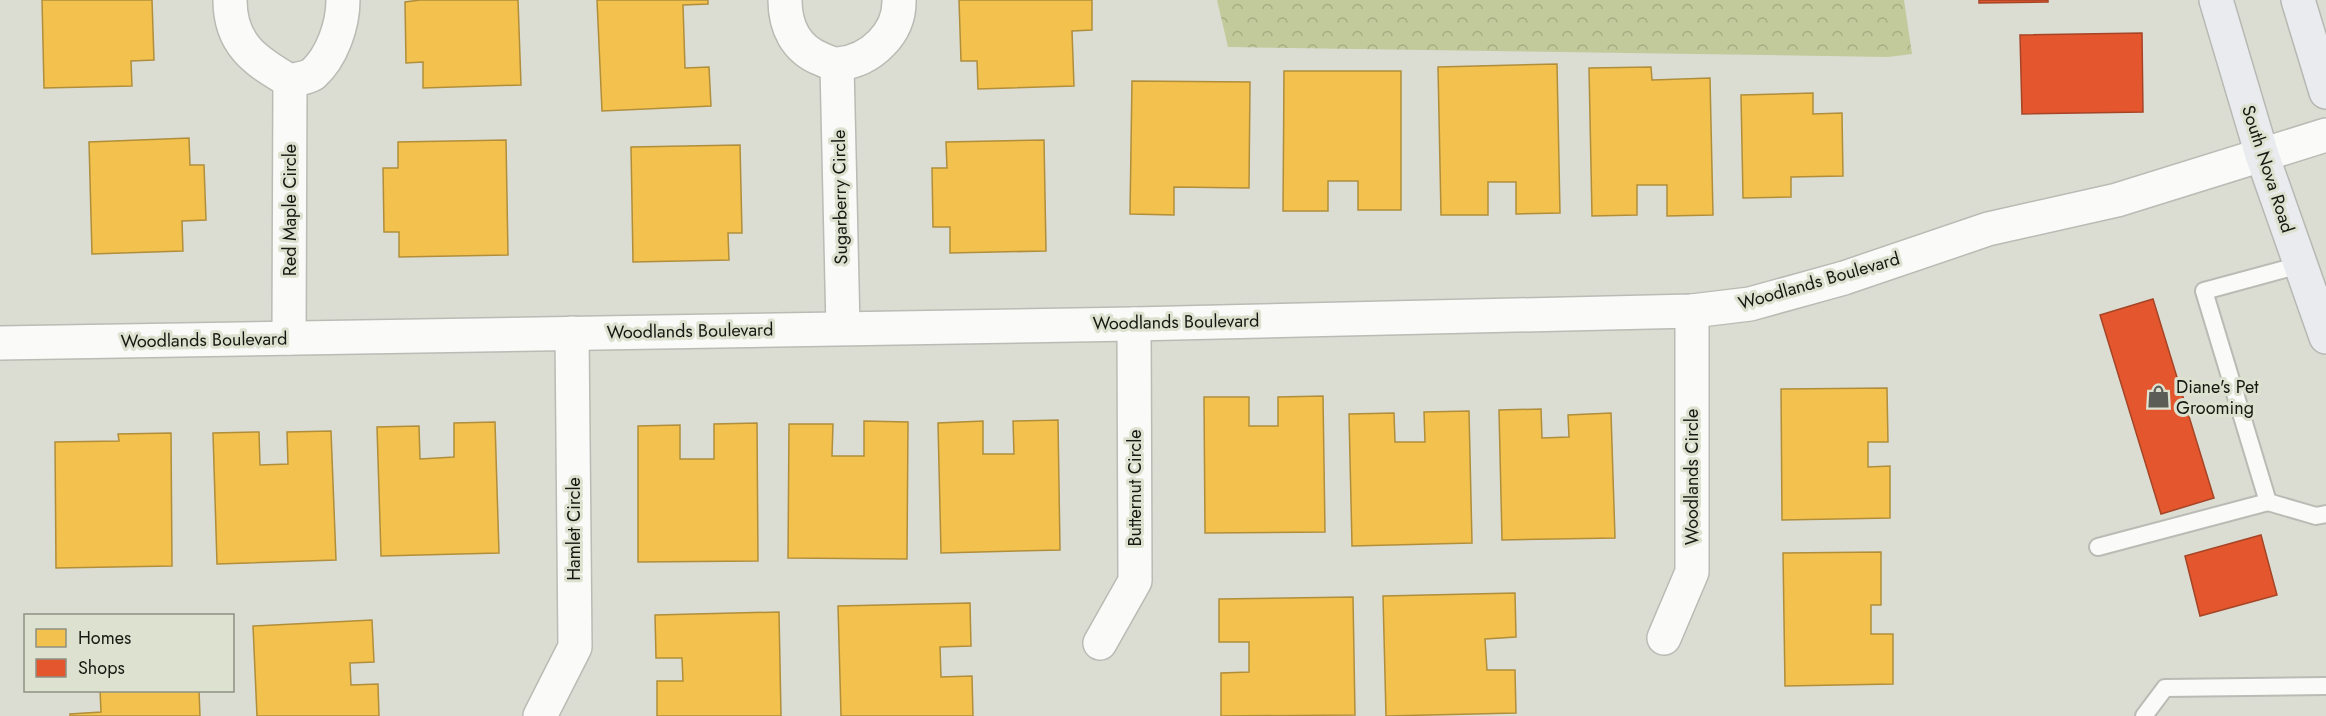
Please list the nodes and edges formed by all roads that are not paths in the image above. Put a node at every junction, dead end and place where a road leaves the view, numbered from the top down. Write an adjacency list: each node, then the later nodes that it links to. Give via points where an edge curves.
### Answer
1 (230, 0): 8 (street, via 235,31 247,52)
2 (343, 0): 8 (street, via 336,40 322,63 311,75)
3 (785, 0): 7 (street, via 797,42 806,53)
4 (899, 0): 7 (street, via 900,13 887,38 868,56)
5 (2216, 0): 11 (main road, South Nova Road)
6 (2298, 0): 9 (main road)
7 (837, 65): 15 (street, Sugarberry Circle)
8 (290, 81): 18 (street, Red Maple Circle)
9 (2326, 92)
10 (2326, 135): 11 (street, Woodlands Boulevard)
11 (2262, 155): 12 (main road, South Nova Road); 13 (street, Woodlands Boulevard, via 2117,200 1988,229 1844,278 1750,304)
12 (2300, 265): 17 (main road, South Nova Road); 20 (lane, via 2204,291)
13 (1692, 310): 14 (street, Woodlands Boulevard); 23 (street, Woodlands Circle, via 1692,572)
14 (1134, 324): 15 (street, Woodlands Boulevard); 24 (street, Butternut Circle, via 1135,581)
15 (843, 328): 16 (street, Woodlands Boulevard)
16 (572, 333): 18 (street, Woodlands Boulevard); 26 (street, Hamlet Circle, via 575,647)
17 (2326, 337)
18 (289, 338): 19 (street, Woodlands Boulevard)
19 (0, 343)
20 (2268, 502): 21 (lane, via 2316,516); 22 (lane)
21 (2326, 514)
22 (2098, 547)
23 (1664, 638)
24 (1100, 643)
25 (2326, 686): 27 (lane, via 2164,688)
26 (540, 716)
27 (2144, 716)

